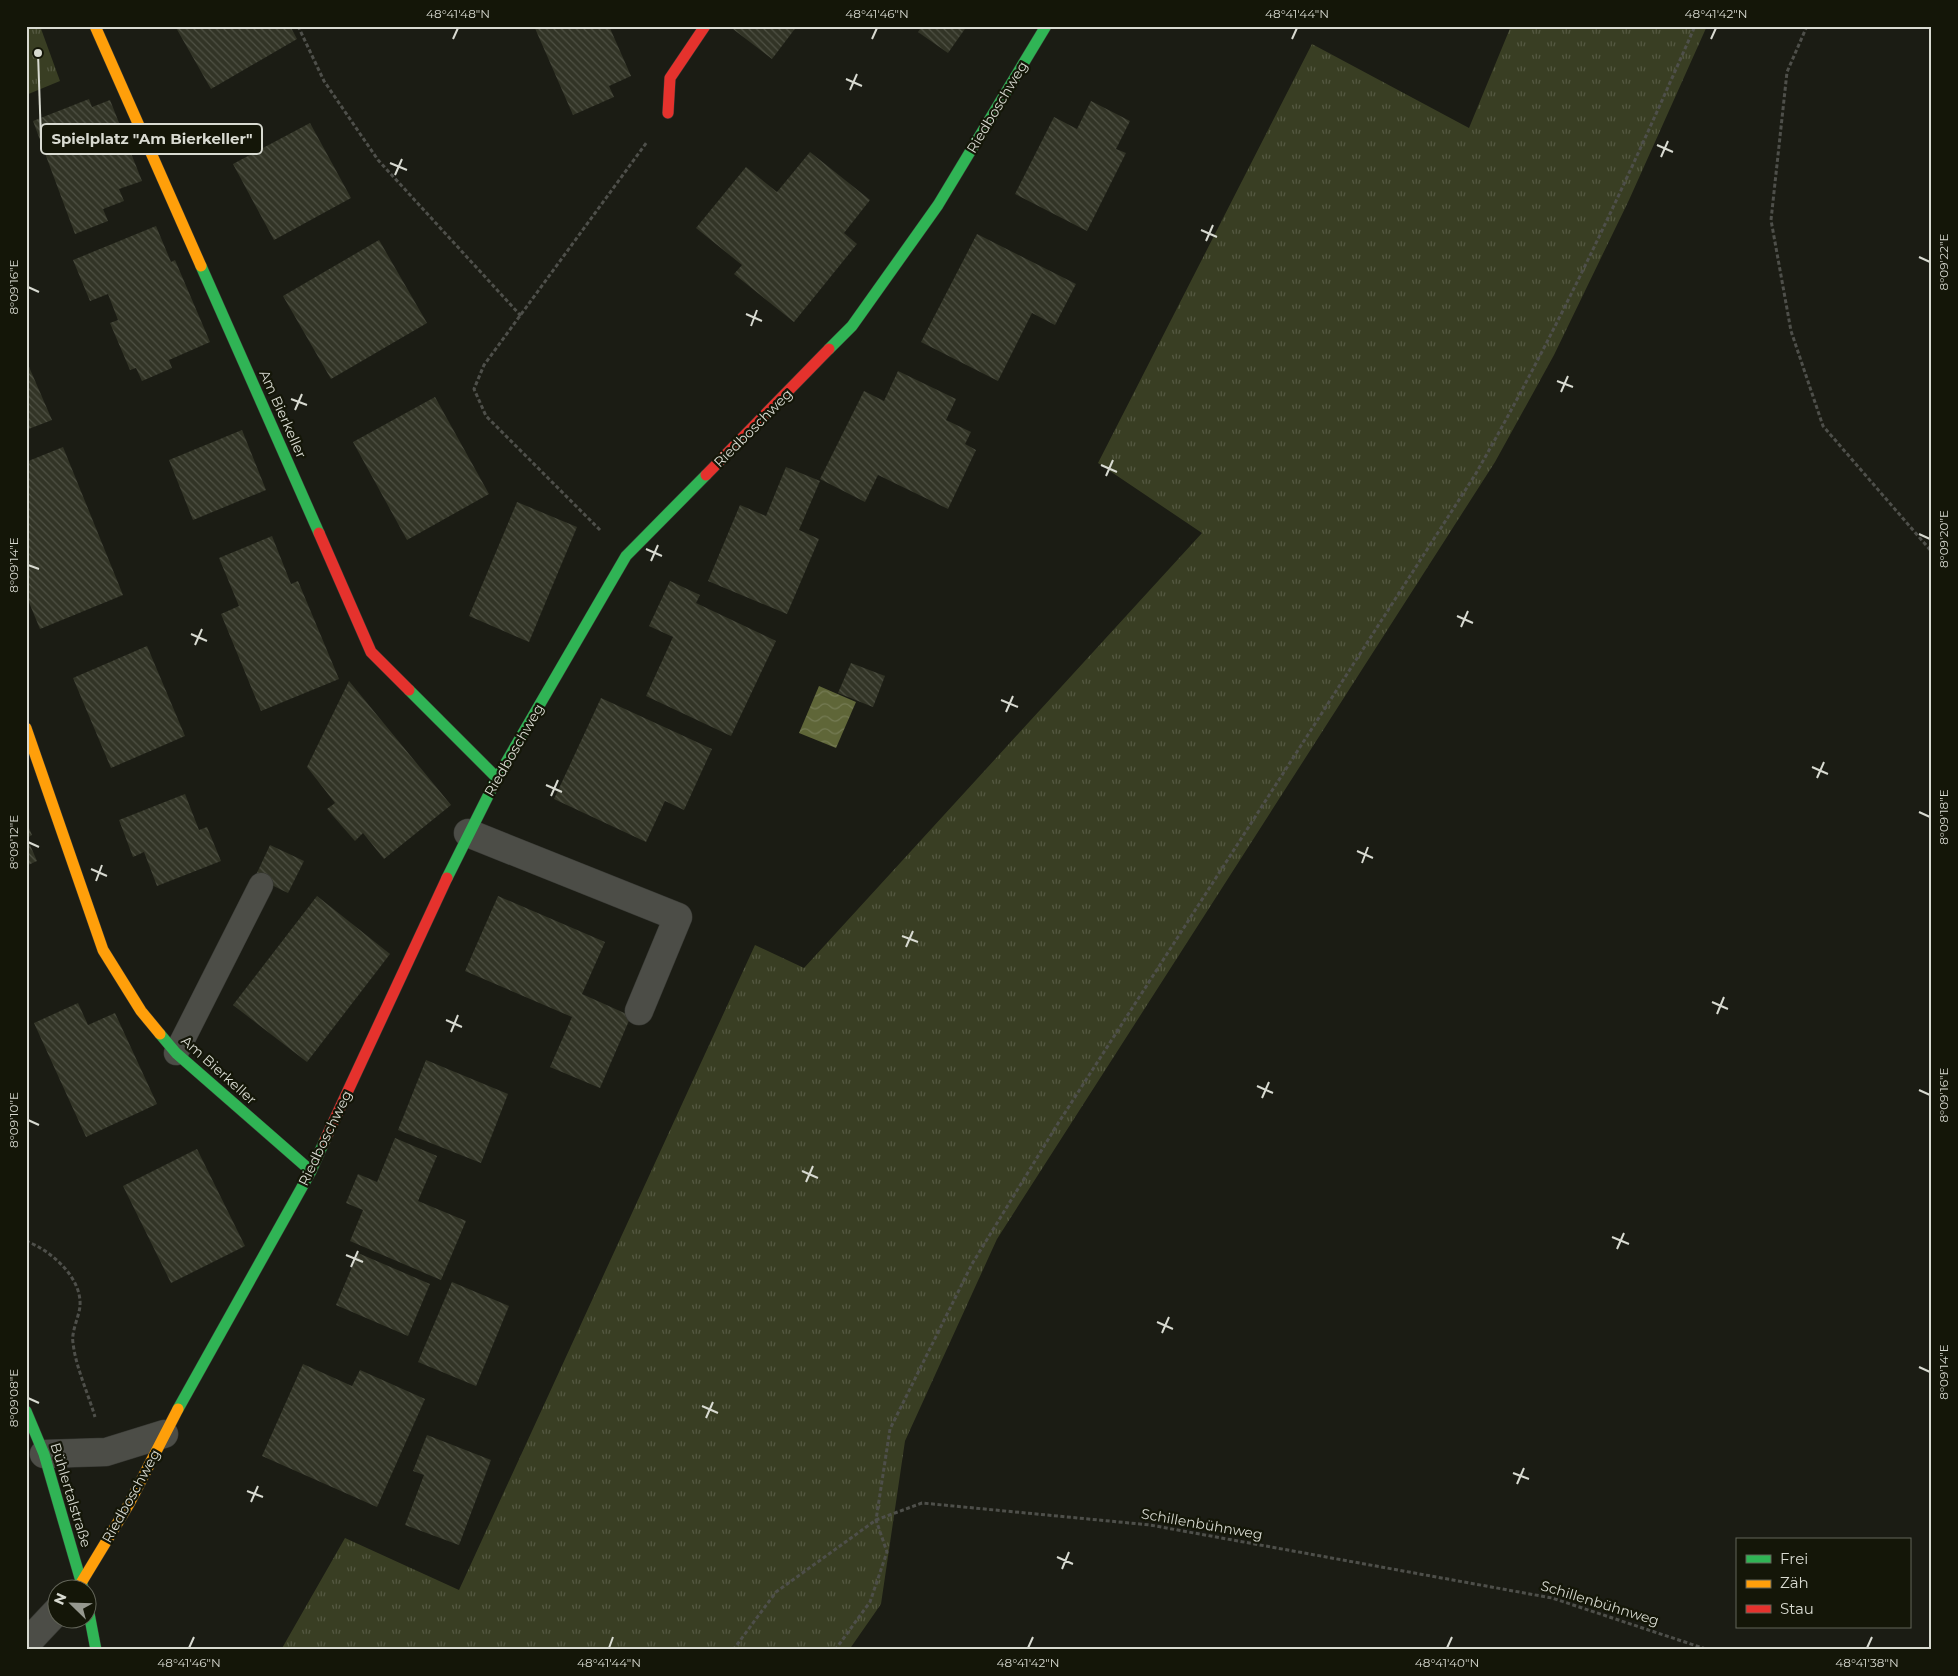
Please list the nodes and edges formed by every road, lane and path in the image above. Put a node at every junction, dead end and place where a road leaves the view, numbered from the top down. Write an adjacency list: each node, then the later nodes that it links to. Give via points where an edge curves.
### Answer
1 (95, 26): 12 (street, Am Bierkeller, via 371,652)
2 (298, 26): 8 (path, via 324,81 378,160)
3 (705, 26): 7 (street, via 670,78)
4 (1046, 26): 10 (street, Riedboschweg, via 938,205 852,326)
5 (1695, 26): 23 (path, via 1557,324 1475,475 1057,1125 972,1264 890,1429)
6 (1807, 26): 9 (path, via 1787,72 1771,220 1791,331 1823,426)
7 (668, 113): 8 (path)
8 (522, 316): 10 (path, via 484,364 474,389 486,416)
9 (1932, 552)
10 (626, 556): 12 (street, Riedboschweg)
11 (26, 728): 16 (street, Am Bierkeller, via 104,950 141,1011)
12 (497, 778): 13 (street, Riedboschweg)
13 (468, 833): 15 (street, via 678,917); 17 (street, Riedboschweg)
14 (261, 885): 16 (lane)
15 (638, 1011)
16 (176, 1053): 17 (street, Am Bierkeller)
17 (311, 1171): 20 (street, Riedboschweg)
18 (26, 1241): 21 (path, via 60,1264 74,1281 80,1304 72,1342)
19 (26, 1411): 22 (street, Bühlertalstraße)
20 (164, 1434): 21 (street, Riedboschweg); 25 (street, Riedboschweg)
21 (106, 1452): 22 (street, Riedboschweg)
22 (44, 1454): 24 (street, Bühlertalstraße)
23 (876, 1520): 30 (path, Schillenbühnweg, via 776,1592); 31 (path, via 887,1552 870,1602); 32 (path, Schillenbühnweg, via 922,1504 1150,1525 1552,1598)
24 (78, 1578)
25 (86, 1578)
26 (48, 1621): 28 (street)
27 (92, 1628): 29 (street)
28 (26, 1644)
29 (96, 1650)
30 (733, 1650)
31 (835, 1650)
32 (1709, 1650)

